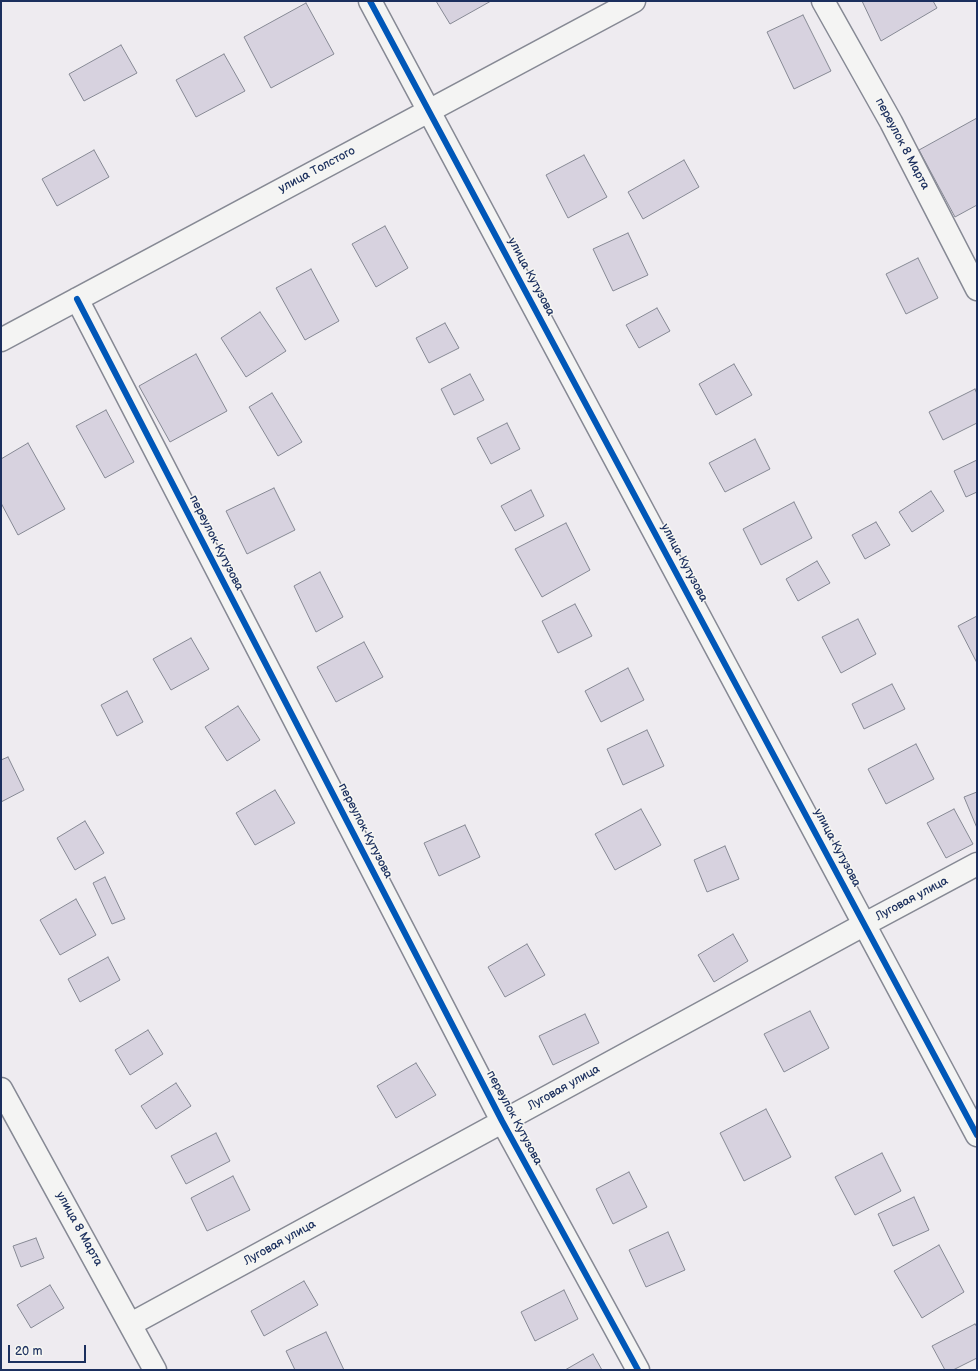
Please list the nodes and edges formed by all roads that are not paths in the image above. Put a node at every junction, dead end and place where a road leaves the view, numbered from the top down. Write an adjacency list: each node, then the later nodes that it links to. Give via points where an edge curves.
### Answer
1 (370, 1): 4 (street, улица Кутузова)
2 (634, 1): 4 (street, улица Толстого)
3 (823, 1): 5 (street, переулок 8 Марта, via 891,122)
4 (428, 110): 6 (street, улица Толстого); 9 (street, улица Кутузова)
5 (977, 289)
6 (77, 299): 7 (street, улица Толстого); 11 (street, переулок Кутузова)
7 (1, 340)
8 (977, 864): 9 (street, Луговая улица)
9 (865, 924): 11 (street, Луговая улица); 12 (street, улица Кутузова)
10 (1, 1089): 13 (street, улица 8 Марта)
11 (502, 1121): 13 (street, Луговая улица); 15 (street, переулок Кутузова)
12 (977, 1135)
13 (131, 1324): 14 (street, улица 8 Марта)
14 (155, 1370)
15 (638, 1370)

